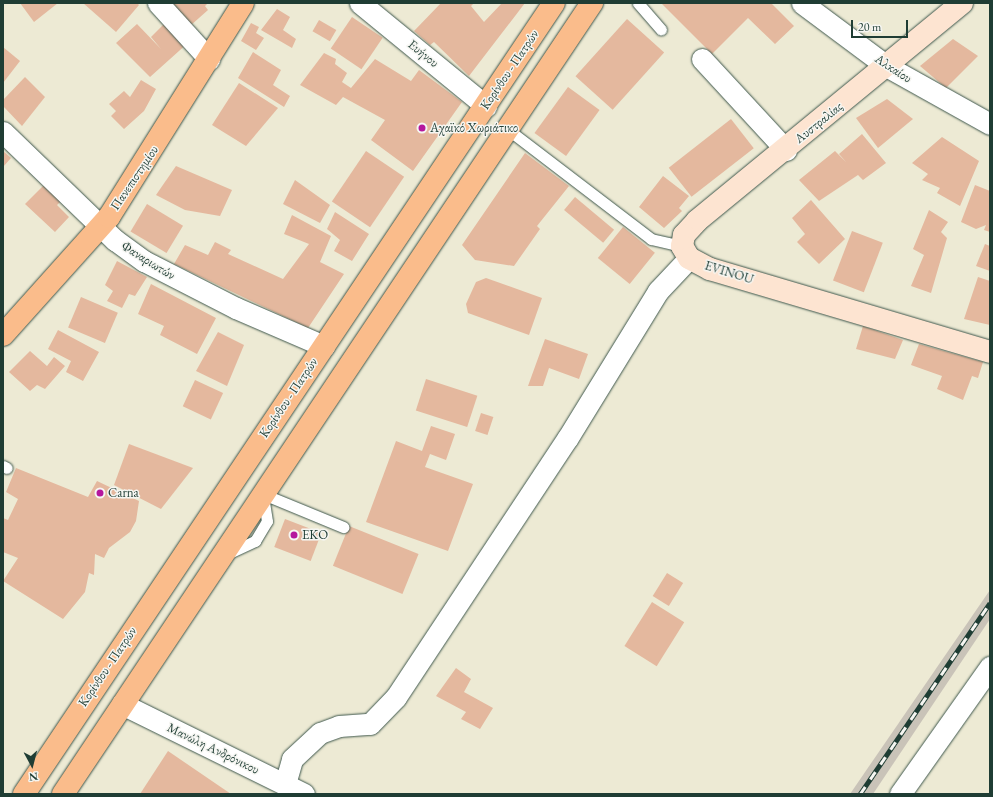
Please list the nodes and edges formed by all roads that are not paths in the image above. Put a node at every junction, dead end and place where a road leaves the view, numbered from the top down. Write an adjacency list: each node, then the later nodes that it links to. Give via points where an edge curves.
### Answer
1 (158, 3): 10 (street)
2 (243, 3): 10 (main road, Πανεπιστημίου)
3 (360, 3): 13 (street, Ευήνου)
4 (554, 3): 13 (main road, Κορίνθου - Πατρών)
5 (592, 3): 15 (main road)
6 (638, 3): 9 (lane)
7 (802, 3): 12 (street, Αλκαίου)
8 (962, 3): 12 (street, Αυστραλίας)
9 (661, 29)
10 (209, 59): 18 (main road, Πανεπιστημίου)
11 (702, 59): 17 (street)
12 (888, 67): 14 (street, Αλκαίου); 17 (street, Αυστραλίας)
13 (486, 106): 21 (main road, Κορίνθου - Πατρών)
14 (990, 124)
15 (506, 128): 19 (lane, EVINOU, via 651,239); 23 (main road)
16 (3, 132): 18 (street, Φαναριωτών)
17 (786, 150): 19 (street, Αυστραλίας, via 697,221 684,235)
18 (101, 227): 20 (main road, Πανεπιστημίου); 21 (street, Φαναριωτών, via 126,249 167,274)
19 (685, 252): 22 (street, EVINOU, via 710,269); 27 (street, via 658,291 567,439 396,697 370,724 339,726 320,733 292,759)
20 (3, 335)
21 (324, 346): 28 (main road, Κορίνθου - Πατρών)
22 (990, 352)
23 (263, 494): 24 (lane); 26 (main road)
24 (343, 527)
25 (990, 667): 31 (street)
26 (122, 704): 27 (street, Μανώλη Ανδρόνικου); 29 (main road)
27 (285, 784): 30 (street, Μανώλη Ανδρόνικου)
28 (24, 794)
29 (63, 794)
30 (304, 794)
31 (900, 794)

